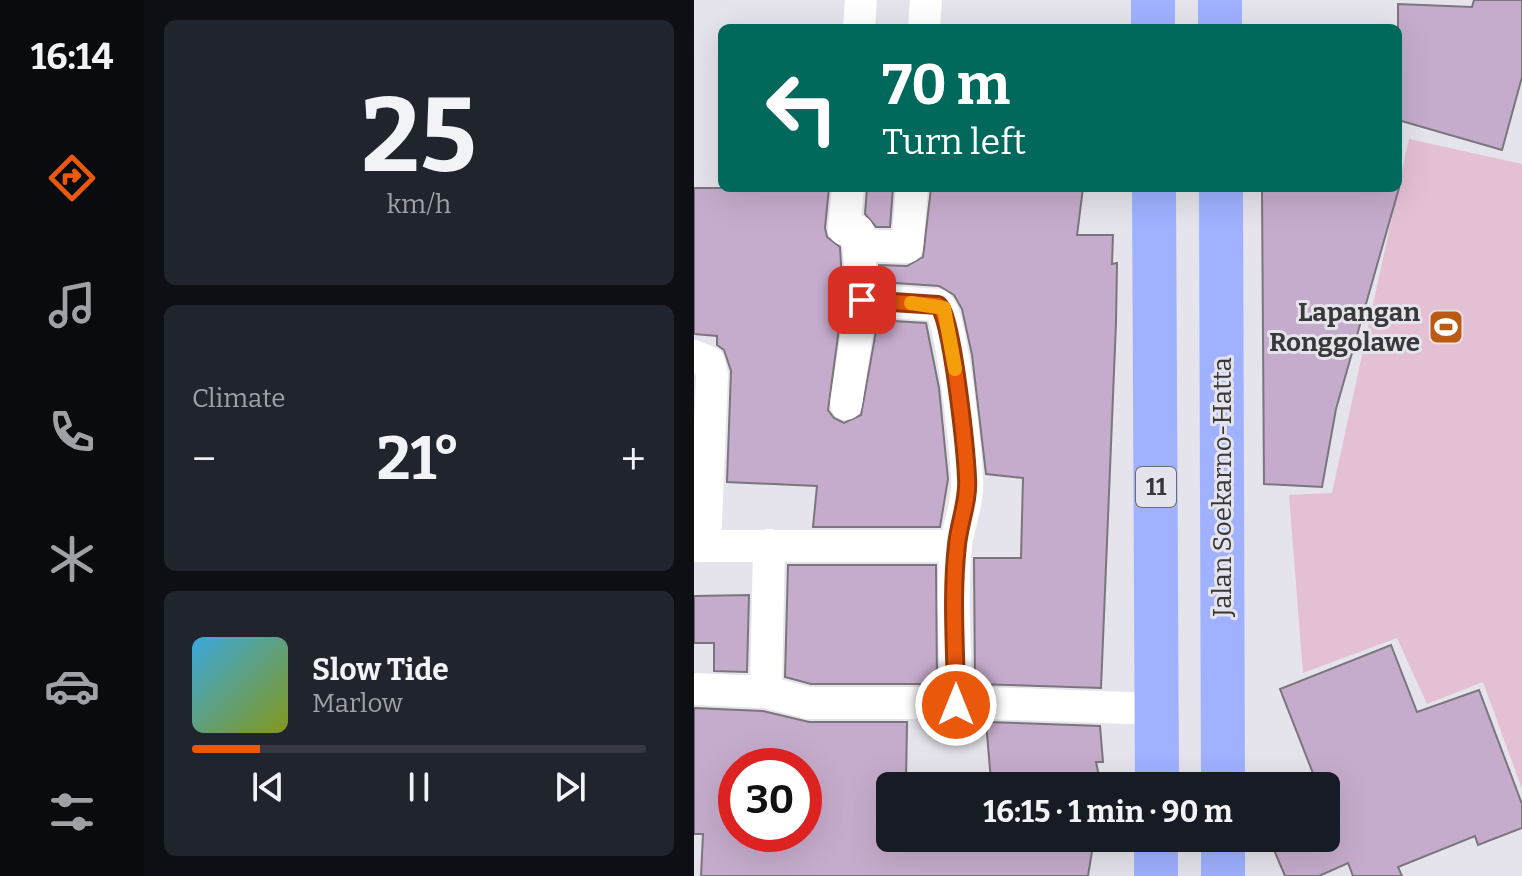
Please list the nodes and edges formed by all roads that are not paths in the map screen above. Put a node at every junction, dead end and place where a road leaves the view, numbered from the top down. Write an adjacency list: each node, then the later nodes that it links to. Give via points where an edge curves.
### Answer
1 (861, 0): 5 (street)
2 (926, 0): 6 (street)
3 (1153, 0): 7 (highway)
4 (1220, 0): 8 (highway)
5 (859, 24)
6 (924, 24)
7 (1153, 24)
8 (1220, 24)
9 (848, 192): 13 (street, via 844,229 858,231)
10 (912, 192): 13 (street, via 907,247)
11 (1154, 192): 23 (highway, 11)
12 (1221, 192): 25 (highway, Jalan Soekarno-Hatta)
13 (858, 245): 14 (street)
14 (862, 300): 16 (street); 19 (street, via 938,305 946,313 968,480)
15 (694, 356): 18 (street, via 709,362 712,375)
16 (846, 404)
17 (769, 545): 18 (street); 19 (street); 21 (street)
18 (700, 546)
19 (956, 546): 22 (street)
20 (694, 689): 21 (street)
21 (766, 692): 22 (street, via 809,703)
22 (956, 705): 23 (street)
23 (1157, 709): 24 (highway, 11)
24 (1157, 772)
25 (1223, 772)
26 (1156, 852): 27 (highway)
27 (1156, 876)

